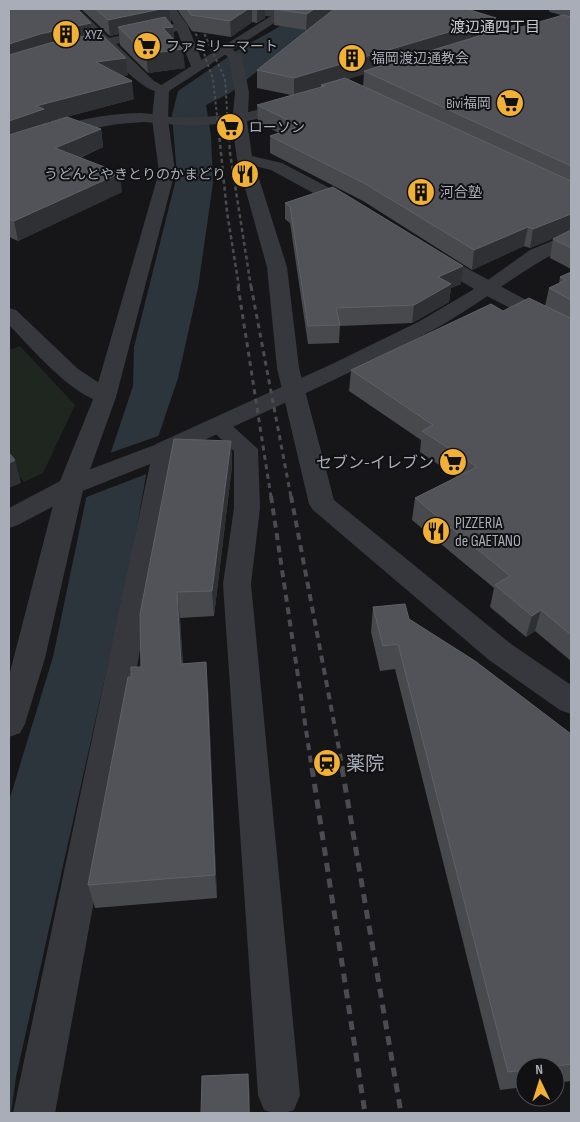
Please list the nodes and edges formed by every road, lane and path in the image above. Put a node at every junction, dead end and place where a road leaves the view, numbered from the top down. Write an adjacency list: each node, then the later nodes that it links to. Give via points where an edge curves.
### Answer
1 (72, 9): 8 (street)
2 (171, 9): 7 (street)
3 (249, 9): 4 (street)
4 (288, 10): 9 (street)
5 (553, 15): 6 (street)
6 (571, 15)
7 (182, 26): 8 (street); 10 (street)
8 (107, 43): 11 (street, via 48,55); 13 (street, via 149,84)
9 (229, 52): 10 (street); 14 (street, via 235,56)
10 (197, 66): 13 (street)
11 (9, 68)
12 (254, 81): 14 (street)
13 (162, 90): 17 (street)
14 (242, 92): 16 (street)
15 (267, 112): 16 (street)
16 (240, 118): 17 (street); 19 (street)
17 (165, 120): 18 (street, via 137,118 71,127 48,132); 28 (street, via 167,172)
18 (9, 148)
19 (245, 159): 20 (street, via 276,166); 27 (street, via 277,267 288,368)
20 (370, 218)
21 (571, 238): 23 (street, via 537,254)
22 (410, 243): 23 (street)
23 (488, 289): 26 (street); 27 (street, via 427,326)
24 (9, 314): 25 (street)
25 (16, 332): 28 (street)
26 (571, 332)
27 (294, 390): 29 (street); 33 (street, via 322,504 500,652)
28 (105, 397): 31 (street)
29 (218, 425): 30 (street); 35 (street, via 246,449 248,508 237,584)
30 (163, 450): 31 (street); 36 (street)
31 (82, 482): 32 (street); 34 (street)
32 (9, 519)
33 (571, 701)
34 (9, 724)
35 (279, 1095)
36 (34, 1113)

